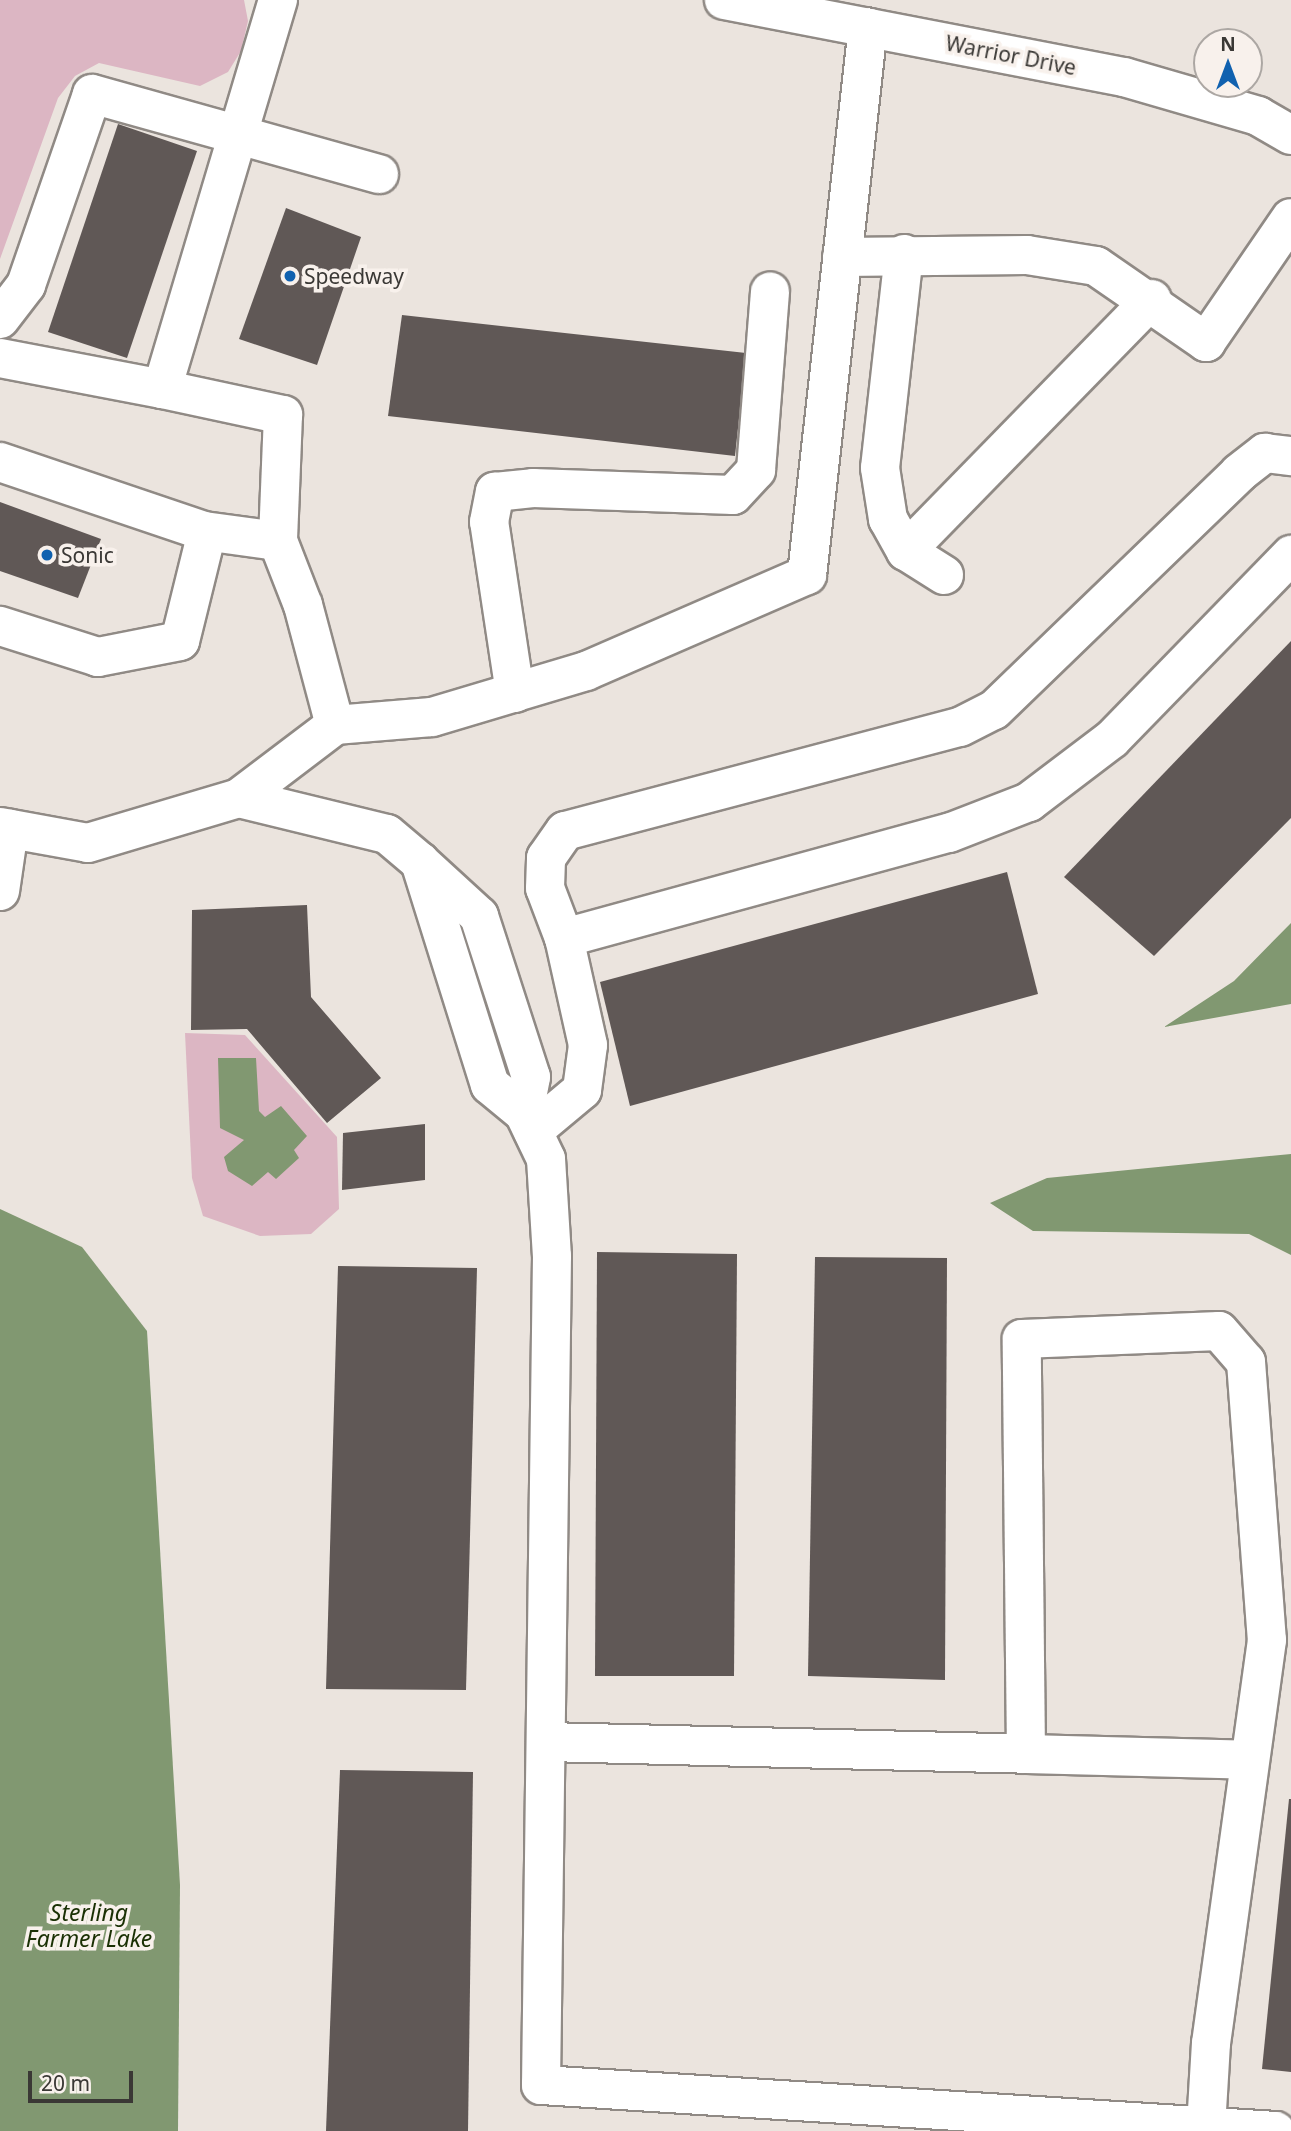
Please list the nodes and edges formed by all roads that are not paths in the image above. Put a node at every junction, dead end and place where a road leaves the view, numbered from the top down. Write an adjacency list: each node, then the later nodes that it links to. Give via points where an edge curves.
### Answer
1 (278, 0): 4 (street)
2 (735, 1): 3 (street, Warrior Drive)
3 (868, 27): 5 (street, Warrior Drive, via 1124,77 1258,117); 9 (street)
4 (237, 135): 6 (street); 12 (street, via 92,94 26,285); 14 (street)
5 (1291, 135)
6 (379, 174)
7 (1291, 218): 11 (street, via 1206,342)
8 (904, 254): 9 (street); 11 (street, via 1027,255 1096,266); 19 (street, via 880,468 888,519)
9 (842, 257): 23 (street, via 807,575 586,671)
10 (770, 292): 23 (street, via 756,470 733,495 533,488 495,492 489,522)
11 (1152, 299): 19 (street)
12 (0, 318)
13 (0, 358): 14 (street)
14 (162, 389): 18 (street, via 283,415)
15 (1291, 456): 29 (street, via 1265,453 1238,473 994,710 960,727 565,831 546,858 545,888)
16 (0, 462): 17 (street)
17 (204, 531): 18 (street); 22 (street, via 180,641 98,657)
18 (278, 541): 24 (street, via 303,605)
19 (906, 551): 21 (street)
20 (1291, 555): 29 (street, via 1112,739 1029,802 948,833)
21 (944, 575)
22 (0, 626)
23 (515, 693): 24 (street, via 432,718)
24 (335, 724): 25 (street)
25 (239, 798): 26 (street, via 88,843); 27 (street, via 387,834)
26 (5, 828): 28 (street)
27 (420, 862): 30 (street, via 479,916); 31 (street)
28 (0, 891)
29 (564, 939): 32 (street, via 588,1045 582,1090)
30 (510, 1010): 31 (street); 32 (street, via 531,1077)
31 (471, 1027): 32 (street, via 490,1085)
32 (529, 1122): 33 (street, via 546,1159 552,1256)
33 (546, 1742): 34 (street); 36 (street, via 541,2085)
34 (1026, 1754): 35 (street); 35 (street, via 1022,1339 1219,1331 1246,1362 1267,1640)
35 (1248, 1760): 36 (street)
36 (1206, 2127): 37 (street)
37 (1276, 2131)

